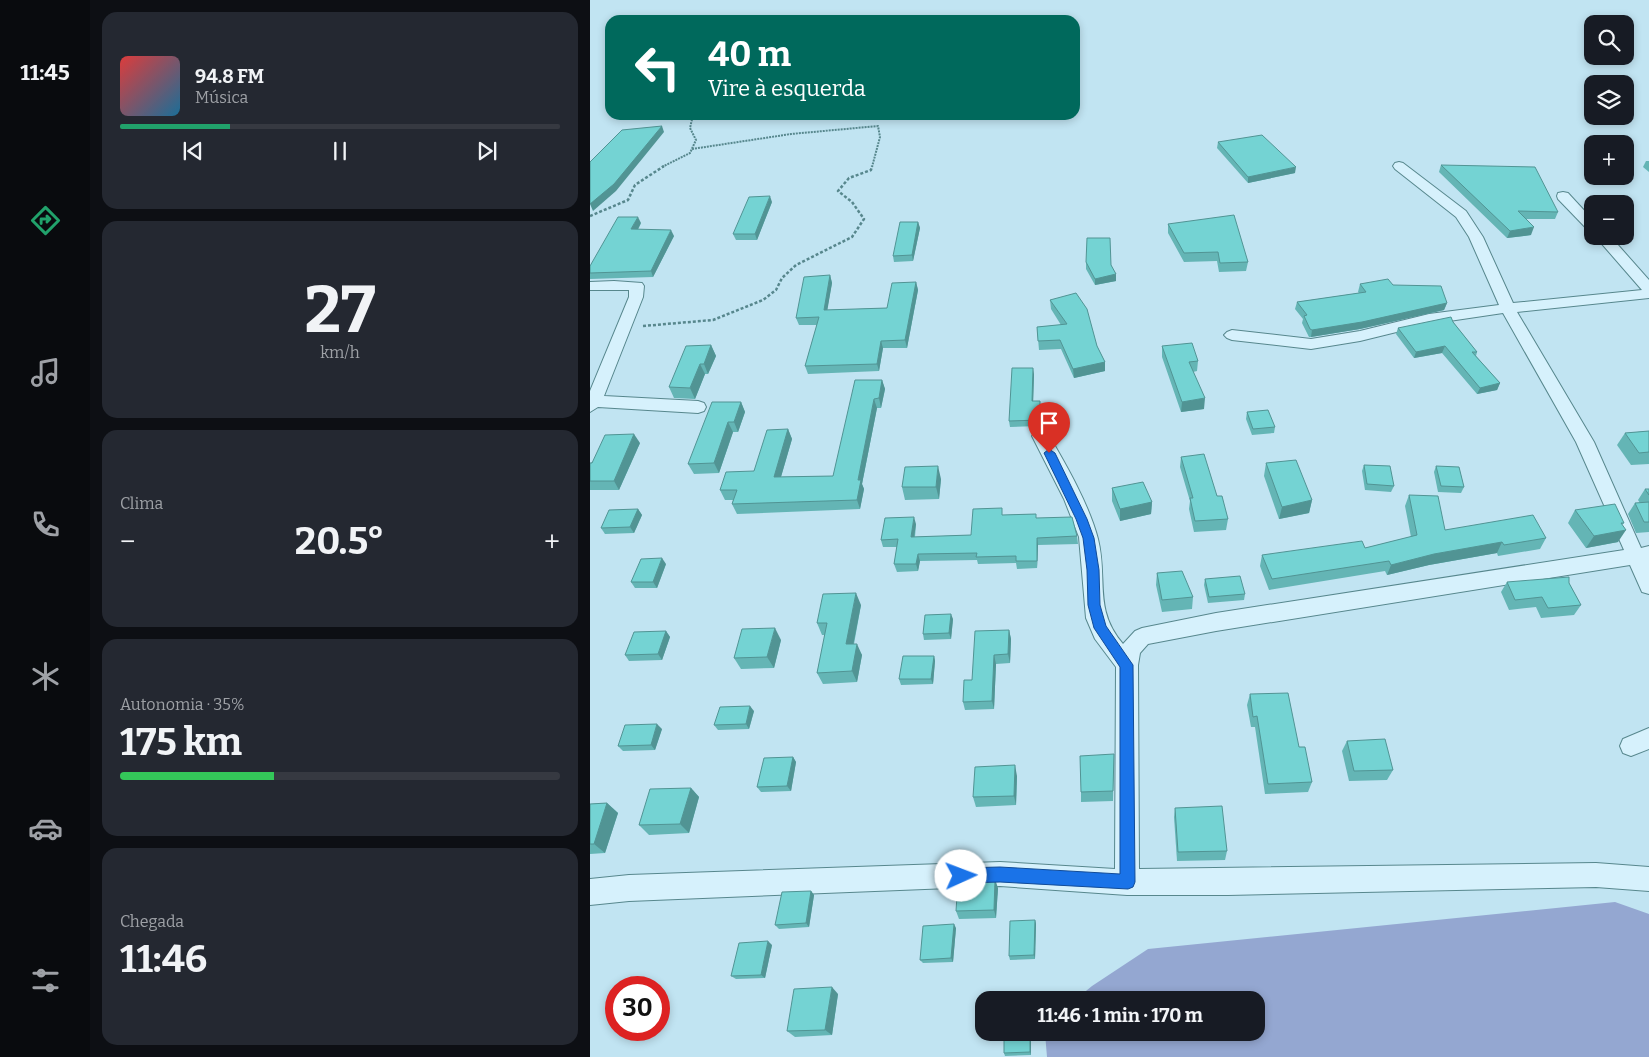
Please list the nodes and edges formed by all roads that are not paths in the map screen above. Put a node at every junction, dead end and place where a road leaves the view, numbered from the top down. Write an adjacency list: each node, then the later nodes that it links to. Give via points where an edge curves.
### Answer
1 (1399, 166): 8 (street, via 1460,214 1476,238)
2 (1563, 196): 3 (street)
3 (1584, 218)
4 (1610, 245): 6 (street)
5 (590, 286): 10 (street, via 637,286 636,297)
6 (1649, 290)
7 (1649, 294): 8 (street)
8 (1508, 308): 9 (street, via 1429,319 1312,344); 13 (street, via 1585,442)
9 (1232, 335)
10 (591, 403): 11 (street)
11 (698, 407)
12 (1041, 436): 15 (street, via 1082,519 1088,538 1094,605 1100,628)
13 (1643, 555): 14 (street); 15 (street, via 1216,622 1142,637 1131,650)
14 (1649, 586)
15 (1127, 665): 17 (street)
16 (1649, 879): 17 (street, via 1596,875)
17 (1128, 882): 18 (street, via 1000,874)
18 (590, 892)

